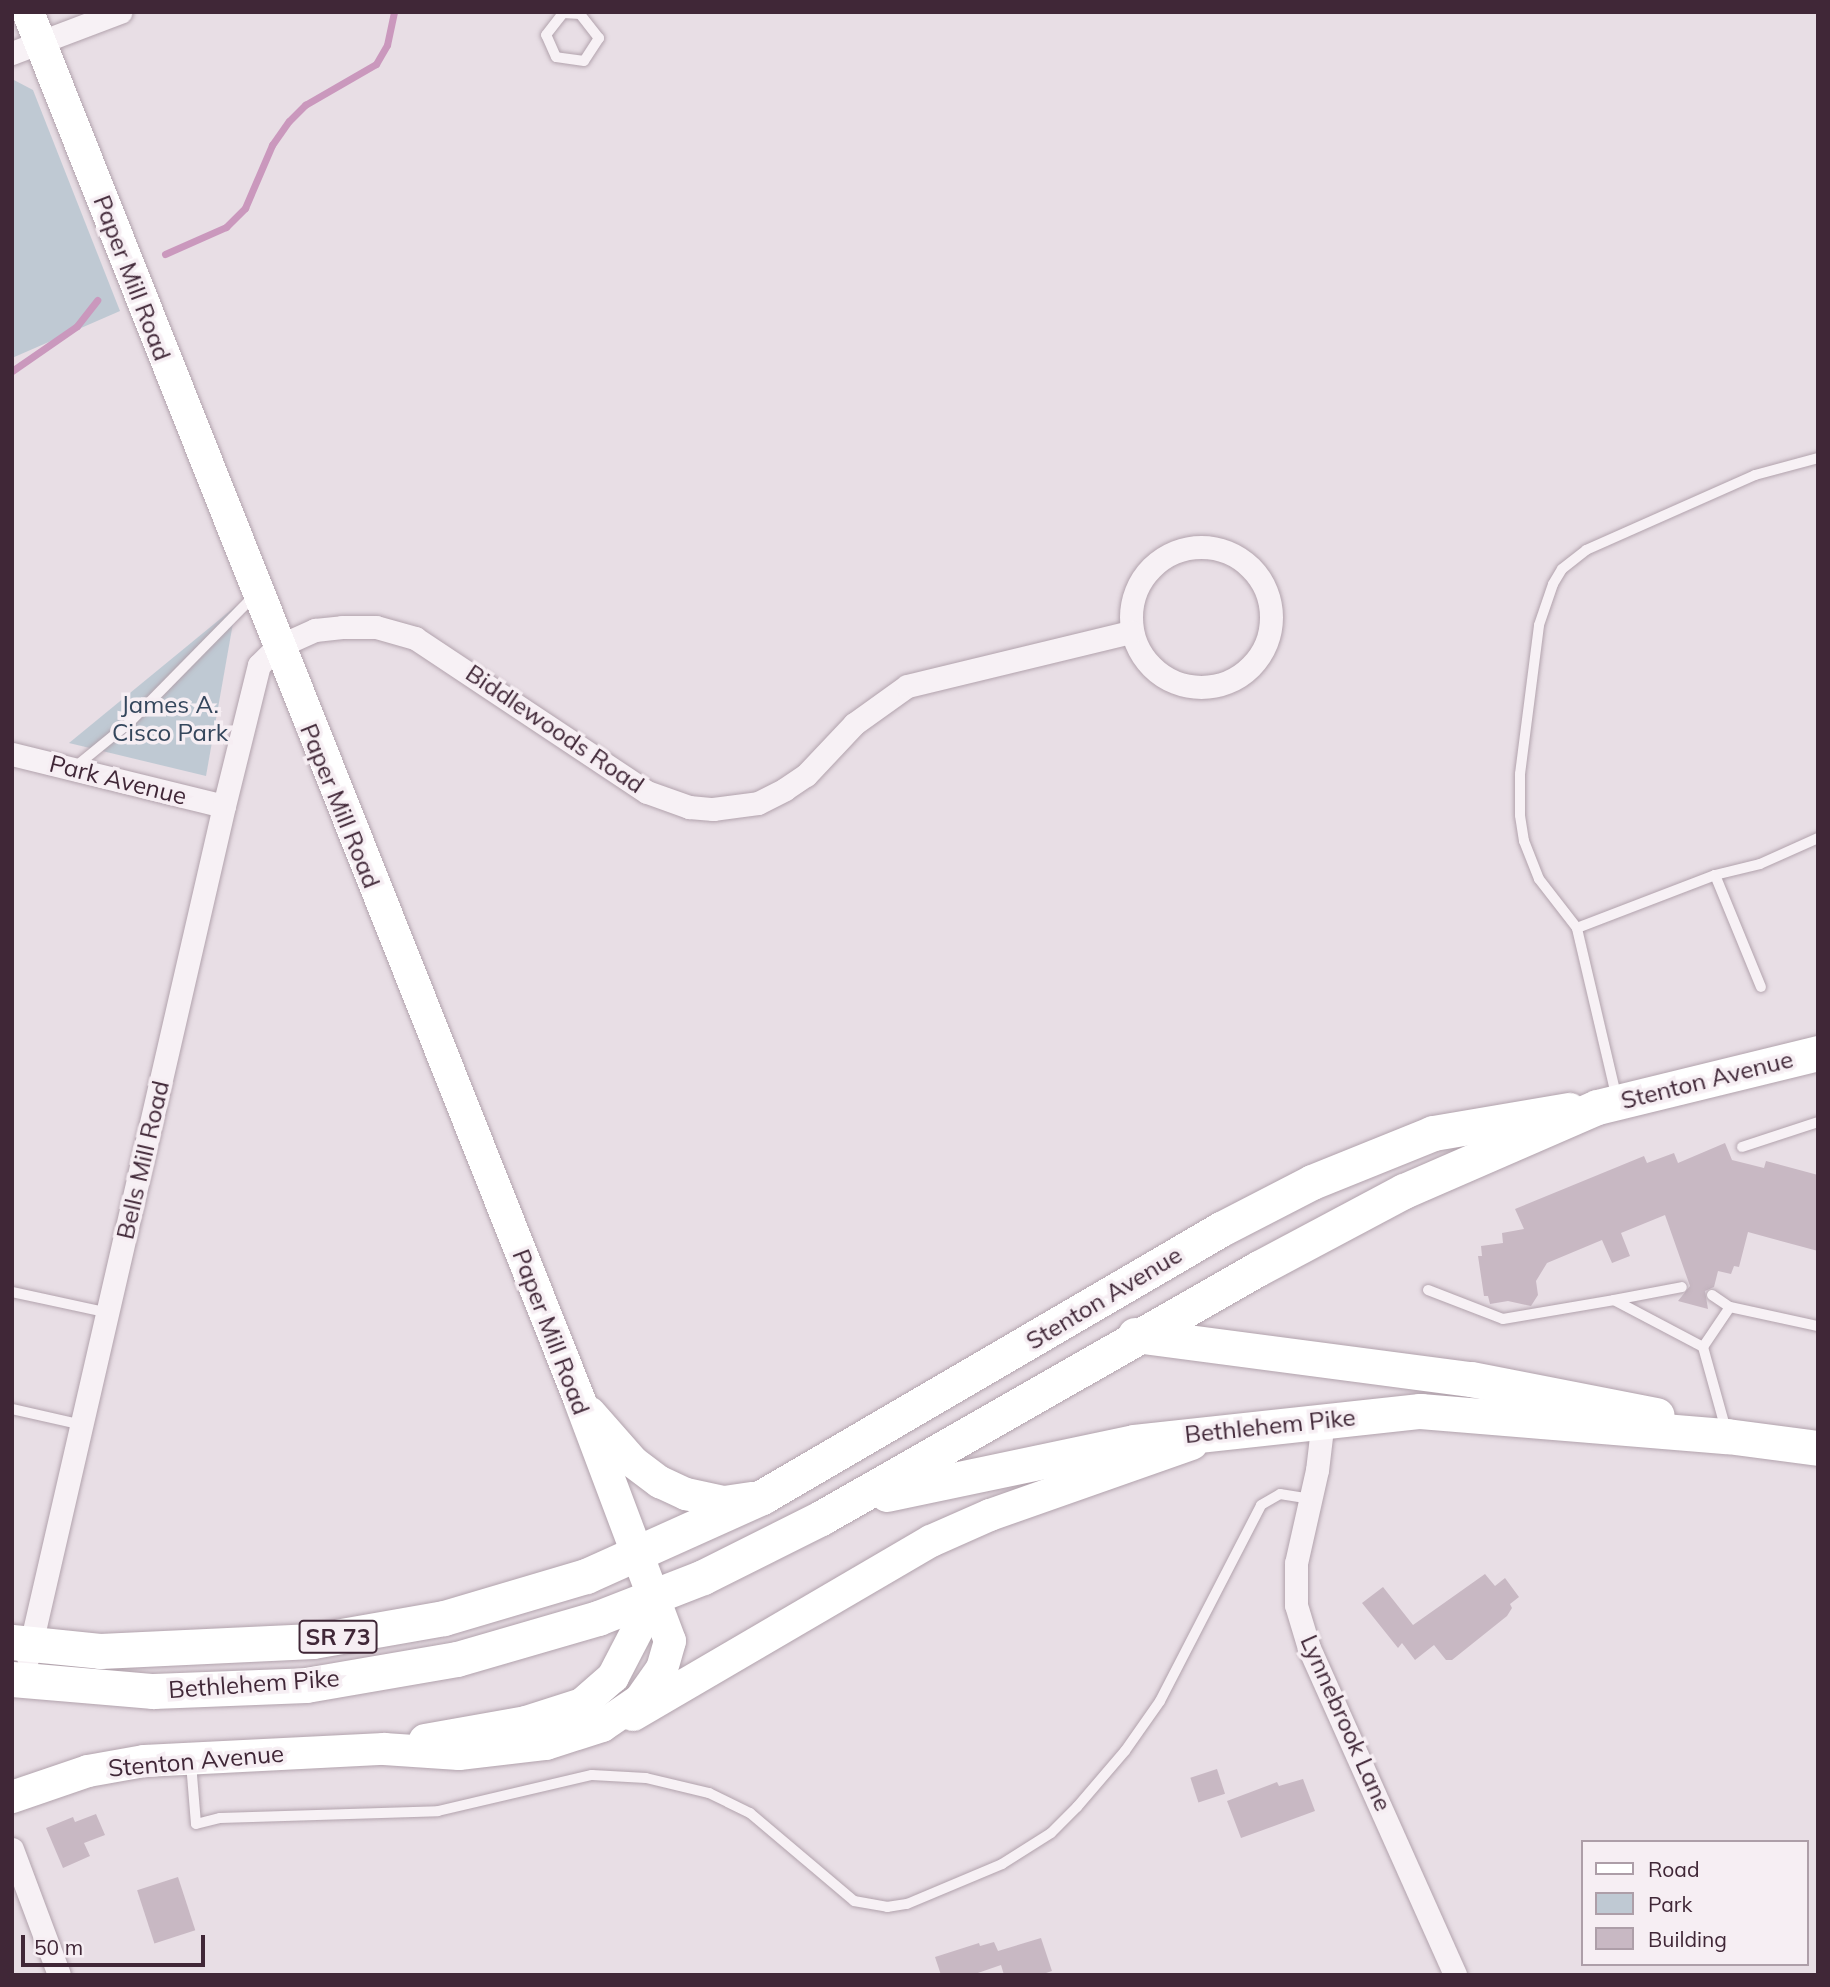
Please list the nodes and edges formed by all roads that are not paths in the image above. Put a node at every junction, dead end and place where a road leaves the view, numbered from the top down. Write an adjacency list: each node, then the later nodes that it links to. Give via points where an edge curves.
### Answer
1 (28, 12): 4 (main road, Paper Mill Road)
2 (120, 12): 4 (street)
3 (563, 13): 3 (lane, via 546,35 556,57 584,61 599,38 580,14)
4 (26, 47): 6 (main road, Paper Mill Road)
5 (1818, 458): 14 (lane, via 1755,475 1586,550 1562,569 1553,584 1538,638 1520,774 1520,815 1539,879)
6 (256, 594): 8 (main road, Paper Mill Road); 10 (lane, via 130,722)
7 (1132, 632): 7 (street, via 1140,655 1157,673 1178,685 1203,688 1235,679 1254,664 1267,643 1272,618 1259,577 1242,559 1199,546 1174,552 1153,565 1138,584 1131,608); 8 (street, Biddlewoods Road, via 907,687 854,724 806,775 785,789 758,803 713,809 689,807 647,792 415,638 376,627 342,627 315,630)
8 (277, 647): 11 (street, Bells Mill Road, via 259,665); 31 (main road, Paper Mill Road)
9 (12, 754): 10 (street, Park Avenue)
10 (73, 769): 11 (street, Park Avenue)
11 (224, 806): 26 (street, Bells Mill Road)
12 (1818, 838): 13 (lane, via 1760,864)
13 (1715, 875): 14 (lane); 15 (lane)
14 (1577, 928): 17 (lane)
15 (1761, 987)
16 (1818, 1053): 17 (main road, Stenton Avenue)
17 (1607, 1104): 28 (main road, Stenton Avenue, via 1356,1214); 29 (main road, Stenton Avenue, via 1461,1125 1354,1163 1221,1229)
18 (1818, 1122): 19 (lane)
19 (1742, 1147)
20 (1682, 1287): 24 (lane)
21 (1428, 1290): 24 (lane, via 1503,1319)
22 (12, 1292): 26 (lane)
23 (1712, 1295): 25 (lane)
24 (1614, 1300): 30 (lane)
25 (1730, 1307): 27 (lane); 30 (lane)
26 (109, 1313): 34 (street, Bells Mill Road)
27 (1818, 1326)
28 (1140, 1335): 29 (main road, Bethlehem Pike, via 1084,1336); 36 (main road, Bethlehem Pike, via 1556,1392); 40 (main road, Stenton Avenue)
29 (1019, 1348): 38 (main road, Stenton Avenue)
30 (1703, 1348): 36 (lane, via 1722,1404)
31 (580, 1401): 38 (main road, via 633,1462 660,1482 686,1494 724,1502); 41 (main road, Paper Mill Road)
32 (12, 1409): 34 (lane)
33 (1323, 1420): 35 (main road, Bethlehem Pike); 36 (main road, Bethlehem Pike, via 1440,1412); 39 (street, Lynnebrook Lane)
34 (83, 1425): 43 (street, Bells Mill Road)
35 (1234, 1429): 40 (main road, Bethlehem Pike, via 1094,1448 988,1470 879,1496); 45 (main road, via 990,1515 932,1541 658,1704)
36 (1727, 1436): 37 (main road, Bethlehem Pike)
37 (1818, 1448)
38 (762, 1497): 41 (main road, Stenton Avenue)
39 (1310, 1499): 47 (lane, via 1280,1494 1261,1505 1160,1701 1077,1807 1051,1833 1002,1864 907,1904 887,1907 854,1901 750,1813 709,1793 658,1780 609,1773 438,1811 220,1818 196,1824); 51 (street, Lynnebrook Lane, via 1295,1586 1309,1648)
40 (821, 1518): 42 (main road, Stenton Avenue)
41 (636, 1556): 42 (main road, Paper Mill Road); 43 (main road, Bethlehem Pike / SR 73, via 489,1607 313,1641 100,1651)
42 (654, 1598): 44 (main road, Bethlehem Pike, via 532,1640 457,1659 262,1689 153,1691); 45 (main road, Stenton Avenue, via 670,1641 668,1655 640,1699); 46 (main road, Stenton Avenue, via 613,1677 582,1704 537,1720)
43 (21, 1643): 44 (street, Bells Mill Road)
44 (18, 1680)
45 (602, 1726): 46 (main road, Stenton Avenue, via 546,1744 491,1751)
46 (384, 1749): 47 (main road, Stenton Avenue)
47 (191, 1756): 48 (main road, Stenton Avenue, via 101,1768)
48 (12, 1797)
49 (12, 1849): 50 (street)
50 (59, 1975)
51 (1455, 1975)

